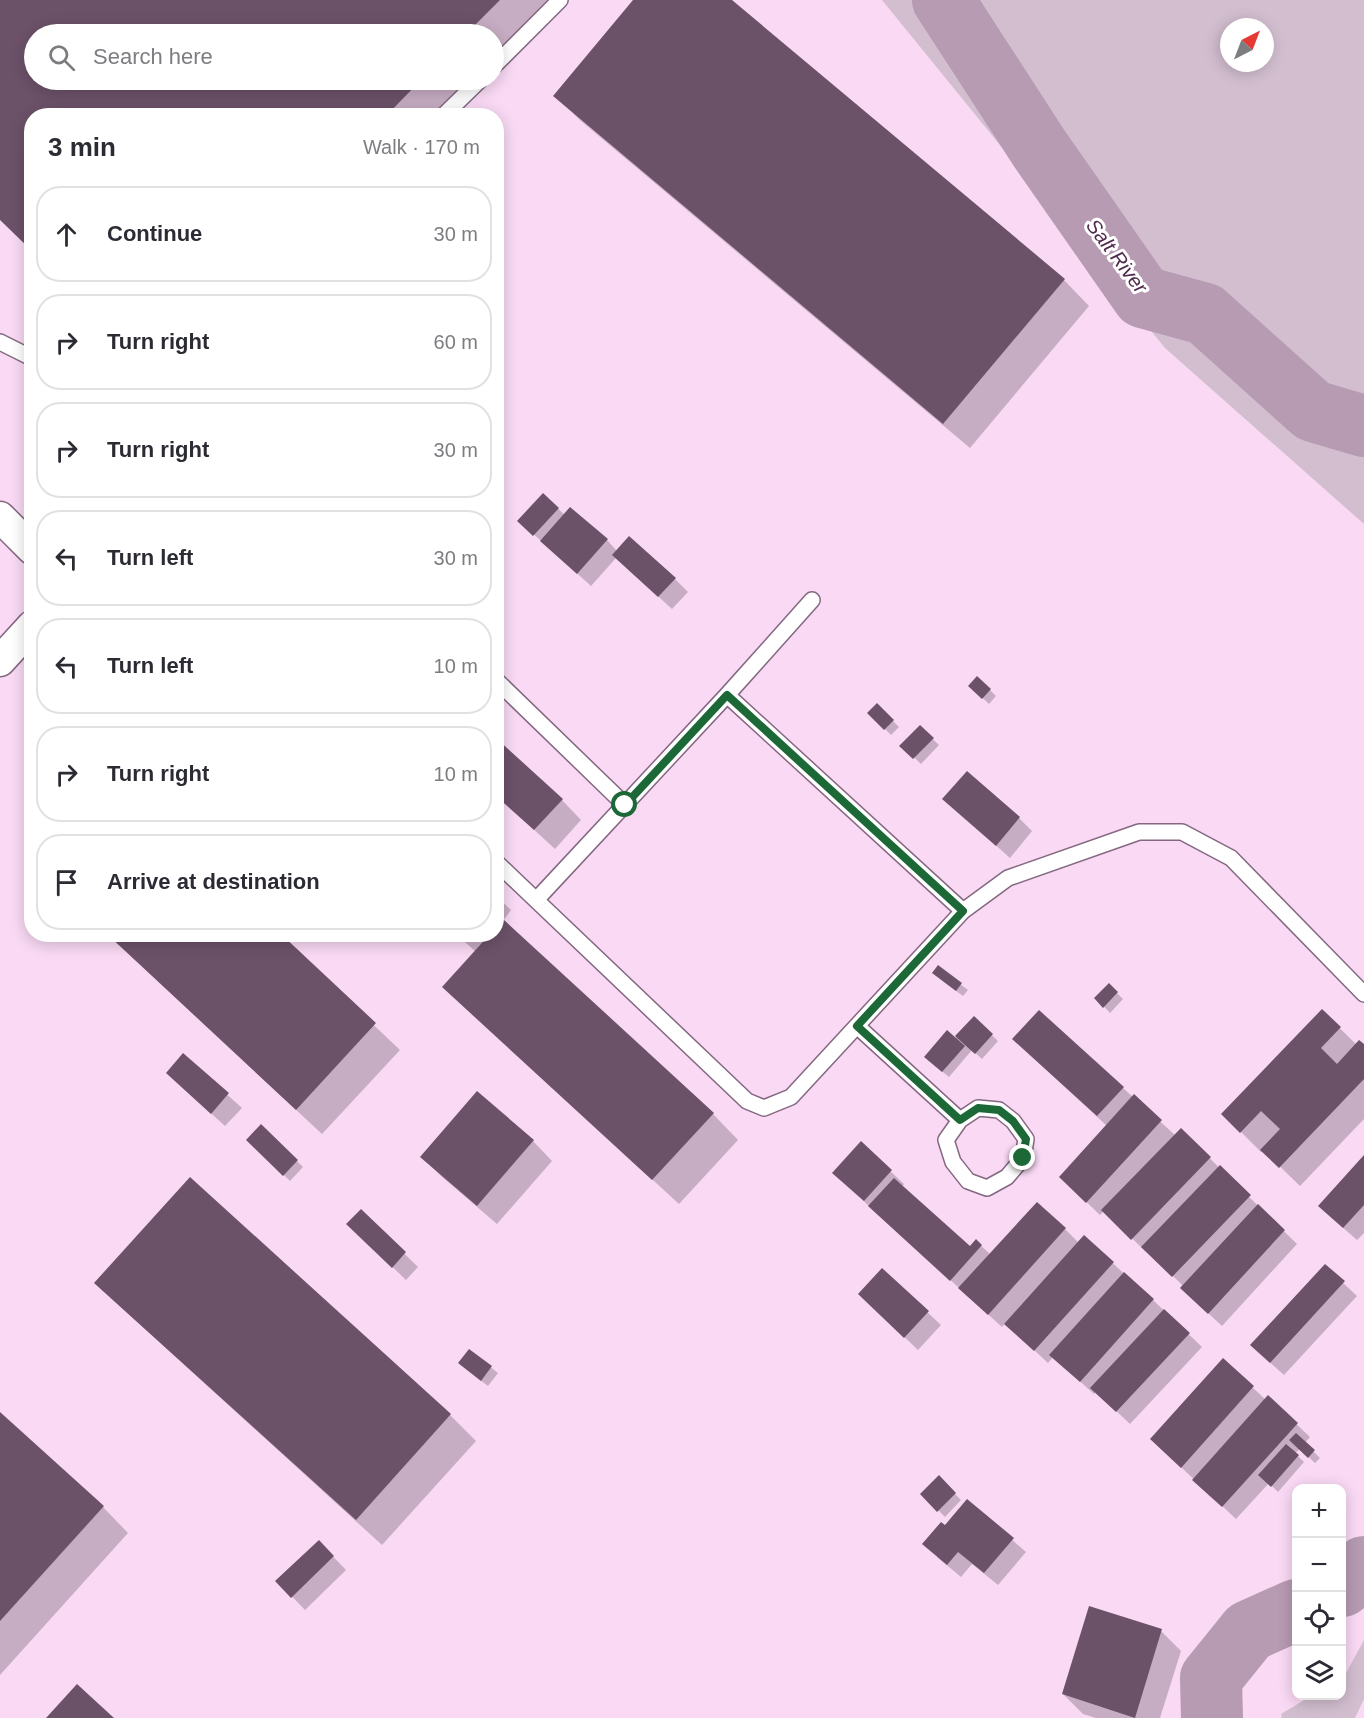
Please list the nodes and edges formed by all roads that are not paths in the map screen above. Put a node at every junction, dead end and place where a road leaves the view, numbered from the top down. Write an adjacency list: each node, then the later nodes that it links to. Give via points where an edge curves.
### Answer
1 (560, 0): 2 (lane)
2 (504, 56)
3 (470, 90): 4 (lane)
4 (451, 108)
5 (0, 342): 6 (lane)
6 (24, 354)
7 (0, 517): 8 (street)
8 (24, 541)
9 (812, 600): 13 (lane)
10 (24, 635): 11 (street)
11 (0, 661)
12 (504, 688): 14 (lane)
13 (727, 695): 14 (lane); 17 (lane)
14 (625, 805): 16 (lane)
15 (504, 869): 16 (lane)
16 (537, 899): 19 (lane, via 747,1101 764,1108 791,1097)
17 (963, 911): 18 (lane, via 1008,878 1140,832 1182,832 1231,858); 19 (lane)
18 (1364, 994)
19 (857, 1026): 20 (lane)
20 (960, 1120): 20 (lane, via 978,1108 999,1110 1013,1121 1026,1139 1023,1158 1007,1178 987,1188 968,1181 953,1162 946,1140)

